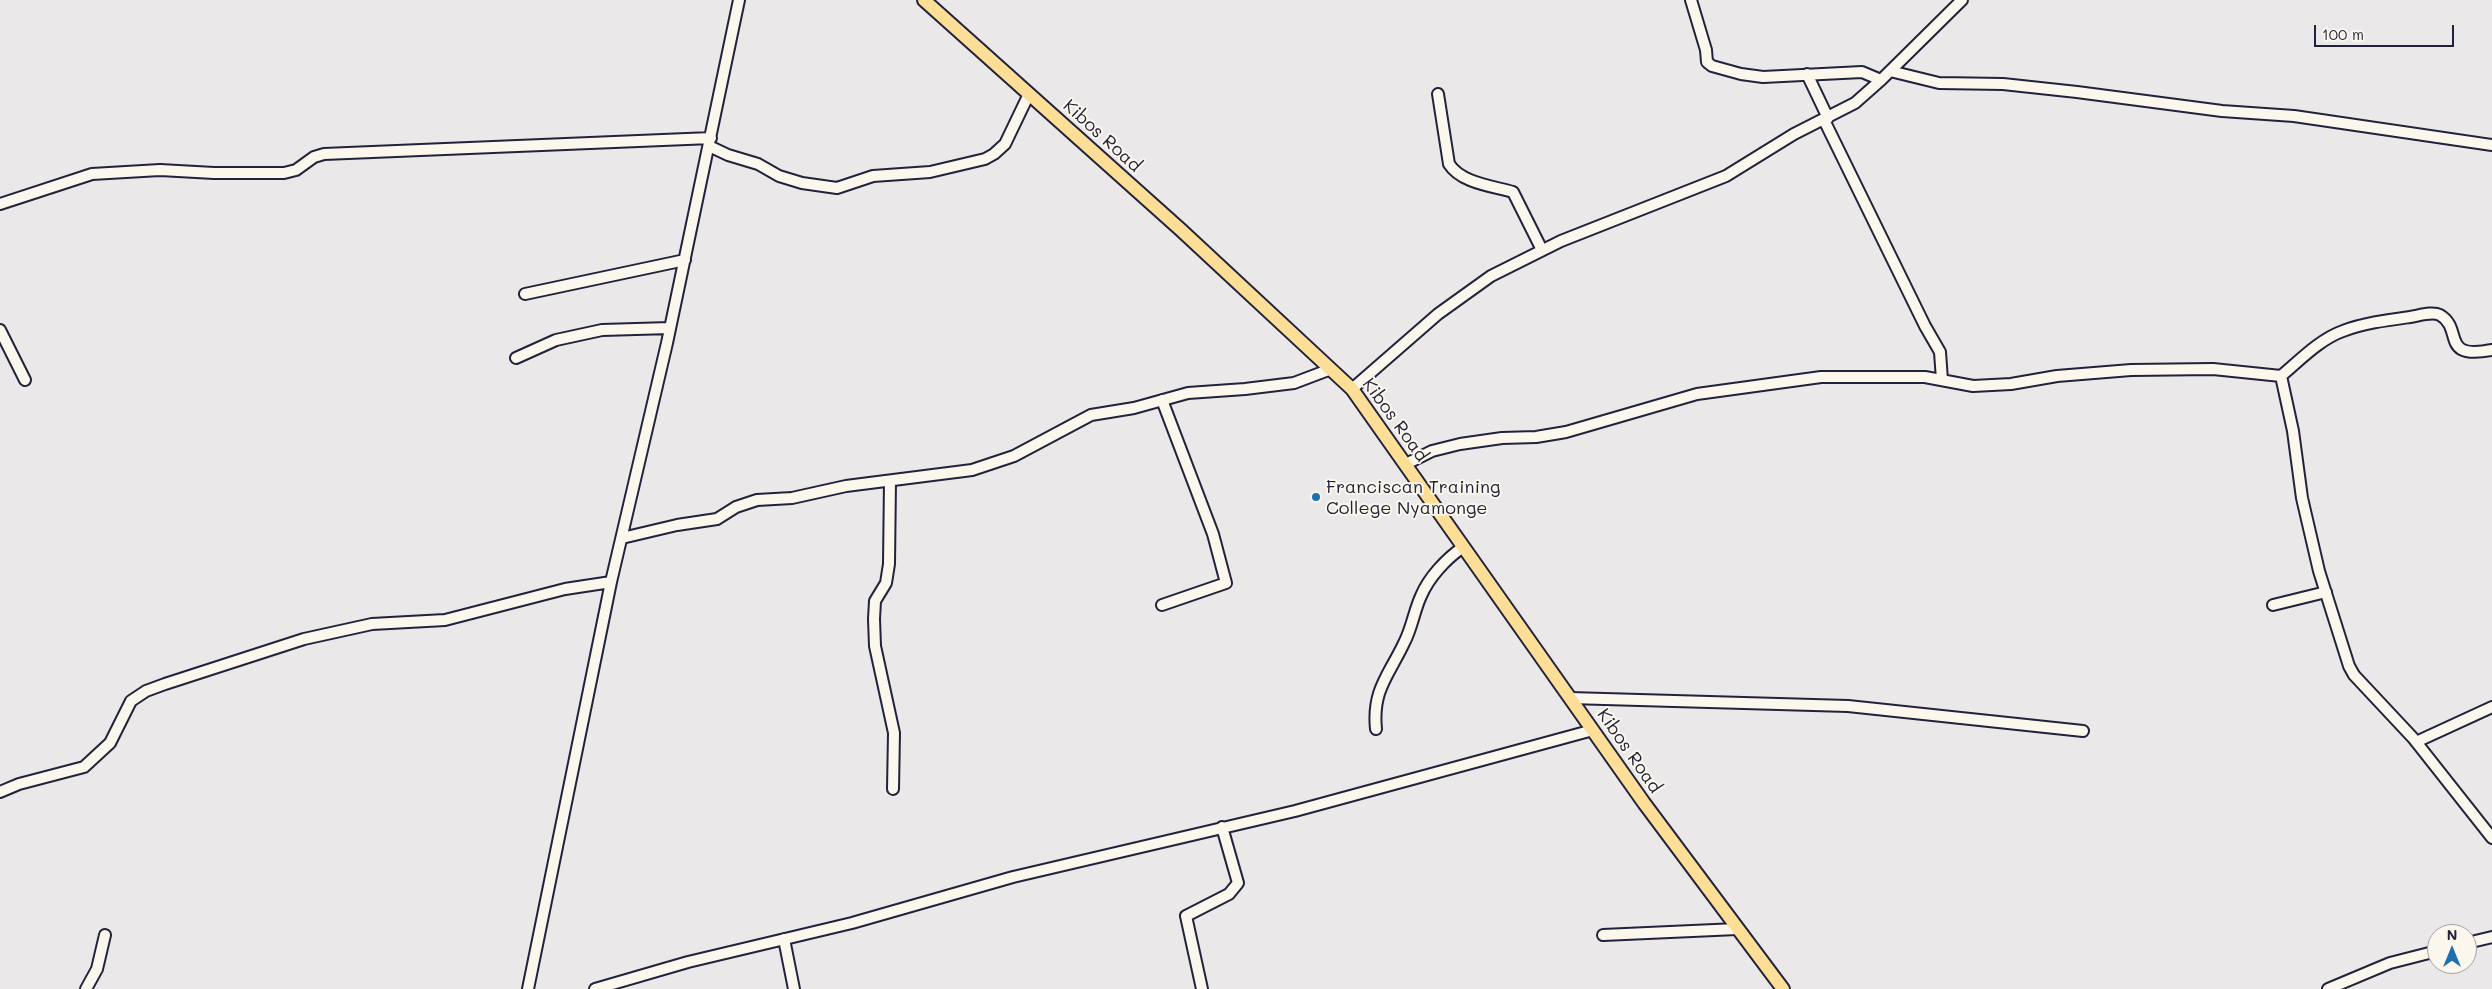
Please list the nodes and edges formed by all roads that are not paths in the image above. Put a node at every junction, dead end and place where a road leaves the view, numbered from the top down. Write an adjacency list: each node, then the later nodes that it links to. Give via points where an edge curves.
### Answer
1 (739, 0): 11 (street)
2 (924, 0): 8 (main road, Kibos Road)
3 (1691, 0): 6 (street, via 1707,62 1712,66 1763,77)
4 (1962, 0): 5 (street)
5 (1890, 71): 7 (street); 12 (street, via 1939,83 2003,84 2222,111 2294,116)
6 (1807, 74): 7 (street, via 1862,72); 10 (street)
7 (1880, 80): 10 (street, via 1855,103)
8 (1029, 94): 11 (street, via 1004,144 984,159 930,172 873,176 837,188 779,176 758,164 728,155); 21 (main road, Kibos Road)
9 (1438, 94): 14 (street, via 1452,170 1471,180 1513,192)
10 (1826, 119): 14 (street, via 1794,134 1726,176); 24 (street, via 1940,352)
11 (710, 142): 13 (street, via 324,154 284,173 160,170 92,174); 15 (street)
12 (2492, 145)
13 (0, 204)
14 (1542, 250): 25 (street, via 1468,291)
15 (685, 260): 16 (street); 17 (street)
16 (525, 294)
17 (670, 328): 20 (street, via 602,330 556,340); 29 (street)
18 (0, 330): 23 (street)
19 (2492, 350): 22 (street, via 2463,350 2456,344 2443,318 2434,313 2343,331)
20 (516, 358)
21 (1331, 368): 25 (main road, Kibos Road); 26 (street, via 1294,383 1188,392)
22 (2281, 376): 24 (street, via 2213,369 2093,373 1973,386); 32 (street, via 2294,431 2302,498)
23 (26, 380)
24 (1942, 380): 27 (street, via 1925,377 1821,377 1697,394 1566,432 1460,444 1432,451)
25 (1352, 389): 27 (main road, Kibos Road)
26 (1162, 400): 28 (street, via 1090,415 996,464 950,474); 33 (street, via 1213,534 1226,583)
27 (1406, 464): 30 (main road, Kibos Road)
28 (890, 481): 29 (street, via 823,490 792,498 757,500 716,519); 41 (street, via 889,564 886,583 875,600 874,619 875,646 894,733)
29 (622, 538): 31 (street)
30 (1463, 547): 35 (main road, Kibos Road); 37 (street, via 1445,562 1421,594 1404,646 1391,665 1376,699)
31 (611, 582): 42 (street, via 565,589 445,620 372,624 304,639 165,684 131,701 110,743 84,767); 53 (street)
32 (2326, 592): 34 (street); 40 (street, via 2354,675)
33 (1162, 605)
34 (2273, 605)
35 (1570, 698): 38 (main road, Kibos Road); 39 (street, via 1848,706)
36 (2492, 707): 40 (street)
37 (1376, 729)
38 (1593, 730): 43 (street, via 1295,811); 45 (main road, Kibos Road)
39 (2083, 732)
40 (2416, 742): 44 (street)
41 (893, 789)
42 (0, 792)
43 (1222, 827): 49 (street, via 1013,877); 56 (street, via 1238,884 1229,894 1186,916)
44 (2492, 838)
45 (1737, 929): 47 (street); 57 (main road, Kibos Road)
46 (105, 935): 52 (street, via 97,969)
47 (1603, 935)
48 (2492, 938): 50 (street)
49 (784, 939): 54 (street); 55 (street)
50 (2477, 941)
51 (2427, 954): 58 (street, via 2390,963)
52 (86, 989)
53 (528, 989)
54 (595, 989)
55 (794, 989)
56 (1202, 989)
57 (1784, 989)
58 (2328, 989)

